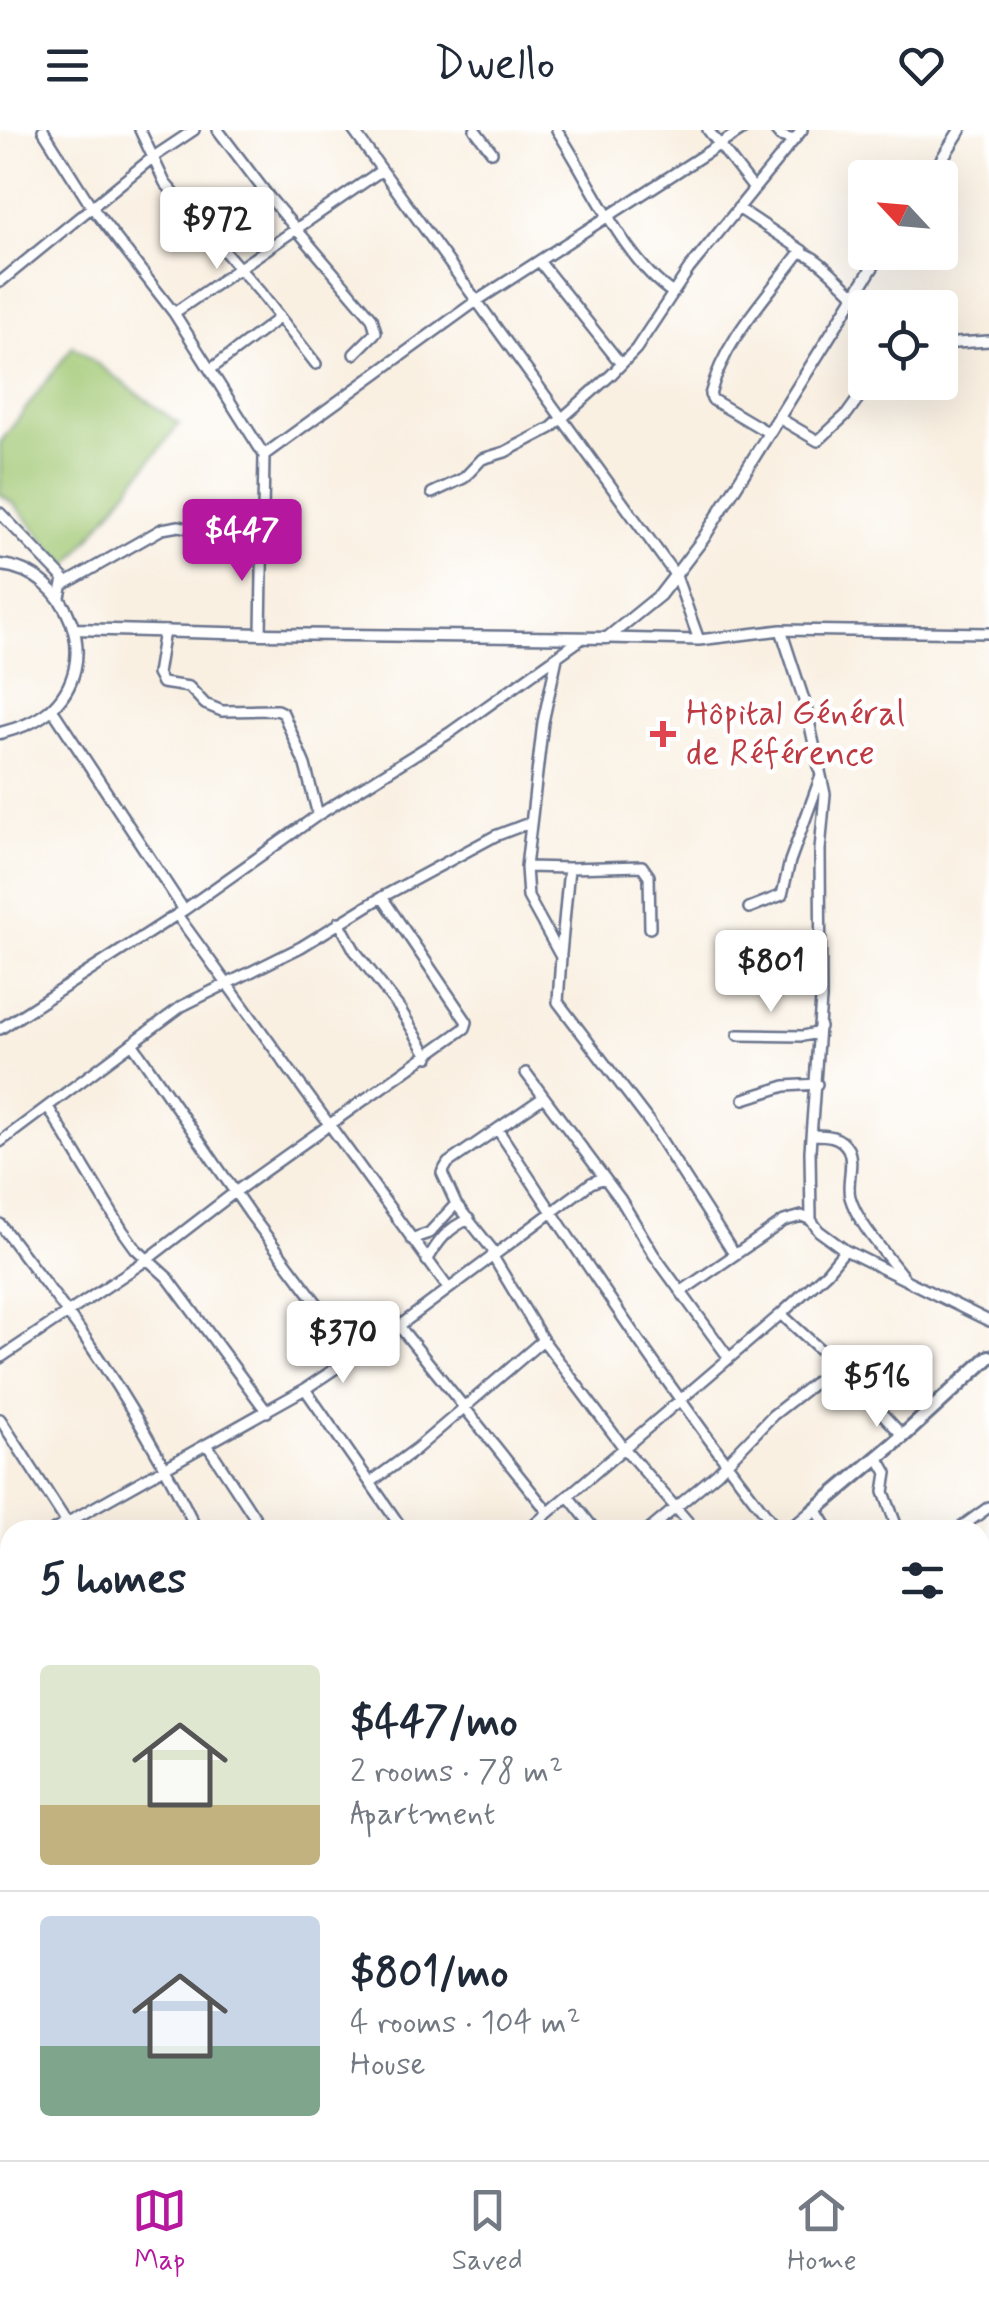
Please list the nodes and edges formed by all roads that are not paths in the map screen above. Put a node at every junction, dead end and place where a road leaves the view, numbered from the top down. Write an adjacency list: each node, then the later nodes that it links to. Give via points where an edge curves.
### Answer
1 (42, 130): 20 (street)
2 (140, 130): 16 (street)
3 (194, 130): 16 (street)
4 (218, 130): 23 (street)
5 (353, 130): 18 (street)
6 (475, 130): 15 (street)
7 (557, 130): 22 (street)
8 (708, 130): 14 (street)
9 (742, 130): 14 (street)
10 (774, 130): 13 (street)
11 (802, 130): 13 (street)
12 (960, 130): 17 (street)
13 (794, 140): 19 (street)
14 (718, 145): 19 (street); 22 (street)
15 (492, 152)
16 (152, 158): 20 (street); 26 (street, via 164,182)
17 (941, 160)
18 (382, 170): 23 (street); 30 (street)
19 (754, 189): 21 (street)
20 (91, 206): 27 (street); 32 (street)
21 (738, 208): 24 (street); 29 (street)
22 (611, 216): 25 (street); 29 (street, via 632,255)
23 (297, 232): 26 (street); 36 (street, via 377,327)
24 (803, 251): 28 (street); 43 (street, via 750,317 710,395)
25 (539, 260): 30 (street); 38 (street)
26 (240, 268): 32 (street); 33 (street)
27 (0, 282)
28 (848, 292)
29 (673, 293): 38 (street)
30 (475, 302): 41 (street); 44 (street)
31 (848, 309): 42 (street)
32 (174, 313): 39 (street)
33 (279, 318): 37 (street); 39 (street)
34 (989, 341): 35 (street)
35 (958, 343)
36 (354, 354)
37 (316, 364)
38 (621, 364): 41 (street)
39 (211, 369): 44 (street)
40 (858, 400): 42 (street, via 818,442)
41 (561, 418): 45 (street); 49 (street)
42 (778, 418): 43 (street)
43 (769, 433): 49 (street)
44 (264, 456): 47 (street)
45 (432, 493)
46 (0, 513): 50 (street)
47 (262, 535): 50 (street, via 162,528); 56 (street)
48 (0, 566): 51 (street, via 40,578)
49 (676, 576): 57 (street); 59 (street)
50 (65, 584): 51 (street)
51 (60, 597): 52 (street)
52 (75, 628): 54 (street); 61 (street, via 77,657 69,685)
53 (781, 630): 55 (street); 59 (street); 63 (street)
54 (164, 631): 56 (street); 64 (street, via 157,674 162,683 189,687 222,710 283,713)
55 (989, 633)
56 (261, 634): 58 (street)
57 (607, 638): 58 (street); 59 (street)
58 (580, 640): 60 (street)
59 (699, 640)
60 (557, 658): 64 (street); 65 (street)
61 (52, 708): 62 (street); 70 (street)
62 (0, 733)
63 (822, 773): 69 (street, via 782,896); 75 (street)
64 (318, 814): 70 (street)
65 (529, 823): 66 (street); 68 (street)
66 (526, 867): 67 (street); 73 (street, via 528,897)
67 (569, 868): 72 (street, via 646,869); 73 (street)
68 (382, 896): 71 (street); 79 (street, via 468,1024)
69 (748, 908)
70 (181, 912): 74 (street); 76 (street)
71 (339, 922): 74 (street); 79 (street)
72 (650, 928)
73 (561, 957): 99 (street, via 562,1010 650,1124)
74 (228, 981): 78 (street); 85 (street)
75 (820, 1027): 77 (street, via 803,1036); 81 (street)
76 (0, 1029)
77 (738, 1034)
78 (132, 1043): 84 (street); 90 (street)
79 (429, 1057): 85 (street)
80 (526, 1073): 82 (street)
81 (817, 1084): 83 (street); 87 (street)
82 (544, 1097): 86 (street); 89 (street)
83 (744, 1099)
84 (48, 1107): 88 (street); 100 (street, via 123,1231)
85 (330, 1126): 90 (street); 96 (street)
86 (498, 1130): 91 (street, via 444,1168); 92 (street)
87 (812, 1134): 94 (street); 102 (street, via 830,1135 847,1148 855,1212)
88 (0, 1142)
89 (603, 1178): 92 (street); 104 (street)
90 (235, 1192): 100 (street); 110 (street)
91 (456, 1204): 93 (street); 96 (street, via 429,1232)
92 (552, 1213): 98 (street); 116 (street)
93 (469, 1219): 98 (street); 101 (street, via 438,1240)
94 (811, 1220): 97 (street); 99 (street, via 784,1221)
95 (0, 1224): 105 (street)
96 (411, 1238): 101 (street)
97 (845, 1250): 102 (street); 106 (street)
98 (494, 1254): 103 (street); 109 (street)
99 (734, 1254): 104 (street)
100 (148, 1259): 105 (street); 118 (street)
101 (427, 1260): 103 (street)
102 (905, 1280): 107 (street)
103 (448, 1288): 108 (street)
104 (682, 1292): 113 (street)
105 (66, 1312): 112 (street); 125 (street)
106 (781, 1314): 113 (street); 114 (street)
107 (989, 1322)
108 (400, 1326): 110 (street); 117 (street)
109 (543, 1340): 117 (street); 122 (street)
110 (354, 1354): 115 (street)
111 (989, 1357): 120 (main road)
112 (0, 1358)
113 (729, 1358): 116 (street)
114 (837, 1365): 120 (street); 124 (street, via 774,1415)
115 (305, 1390): 118 (street); 126 (street)
116 (680, 1400): 122 (street); 124 (street)
117 (466, 1407): 126 (street); 130 (street)
118 (267, 1412): 121 (street)
119 (0, 1419): 131 (street)
120 (903, 1436): 123 (main road)
121 (208, 1446): 125 (street); 134 (street)
122 (624, 1448): 127 (street); 128 (street)
123 (878, 1457): 129 (main road); 143 (street)
124 (726, 1465): 128 (street); 140 (street)
125 (167, 1469): 132 (street); 133 (street)
126 (372, 1482): 135 (street)
127 (568, 1496): 130 (street); 137 (street)
128 (676, 1507): 138 (street); 139 (street)
129 (816, 1509): 141 (main road); 142 (street)
130 (548, 1512): 136 (street)
131 (66, 1520)
132 (71, 1520)
133 (192, 1520)
134 (257, 1520)
135 (396, 1520)
136 (539, 1520)
137 (587, 1520)
138 (661, 1520)
139 (686, 1520)
140 (770, 1520)
141 (803, 1520)
142 (823, 1520)
143 (894, 1520)

